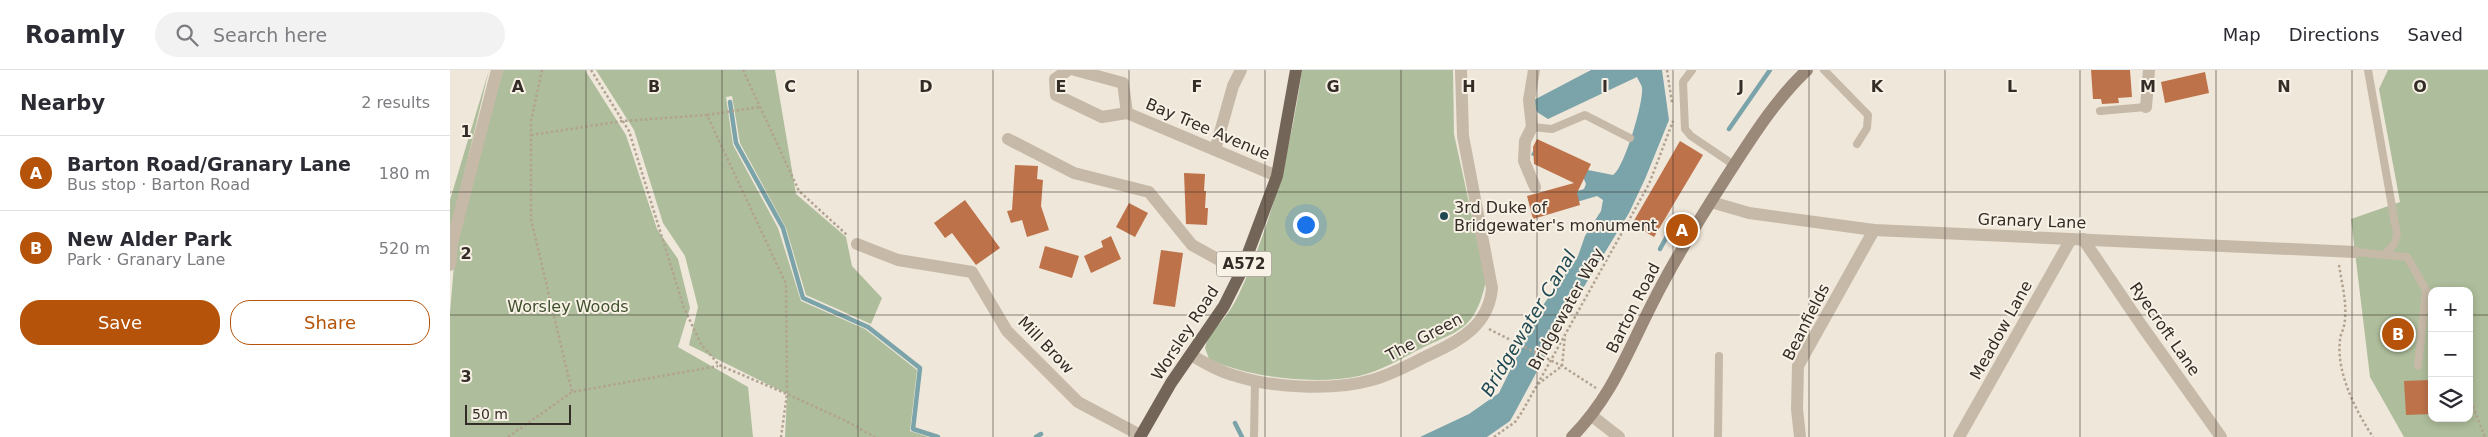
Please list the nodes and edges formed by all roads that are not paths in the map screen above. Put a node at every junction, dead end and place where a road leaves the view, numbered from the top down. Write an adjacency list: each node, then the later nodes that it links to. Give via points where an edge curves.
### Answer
1 (497, 70): 30 (street, via 452,242)
2 (1068, 70): 15 (street, Bay Tree Avenue, via 1055,79 1056,94 1102,117)
3 (1075, 70): 15 (street, Bay Tree Avenue, via 1123,83)
4 (1241, 70): 20 (street)
5 (1296, 70): 22 (main road, Worsley Road / A572)
6 (1461, 70): 35 (street, The Green, via 1463,136 1492,288 1491,300 1479,324 1442,350 1370,380 1328,386)
7 (1534, 70): 16 (street, via 1529,100)
8 (1692, 70): 21 (lane, via 1682,82 1685,129)
9 (1807, 70): 21 (main road, Barton Road, via 1770,113)
10 (1824, 70): 19 (lane, via 1868,115 1867,128)
11 (2149, 70): 13 (street)
12 (2368, 70): 29 (lane, via 2397,235)
13 (2146, 107): 14 (lane)
14 (2100, 111)
15 (1126, 113): 20 (street, Bay Tree Avenue)
16 (1532, 127): 17 (lane, via 1552,129 1585,115); 23 (street, via 1525,141 1524,161)
17 (1630, 138)
18 (1008, 139): 31 (street, via 1074,173 1149,192 1192,245)
19 (1857, 144)
20 (1215, 150): 22 (street, Bay Tree Avenue)
21 (1734, 165): 24 (main road, Barton Road)
22 (1277, 176): 31 (main road, Worsley Road / A572)
23 (1535, 187)
24 (1710, 202): 25 (street, Granary Lane, via 1748,213); 36 (main road, Barton Road, via 1670,270 1607,394)
25 (1874, 230): 26 (street, Granary Lane); 42 (street, Beanfields, via 1798,366)
26 (2077, 239): 28 (street, Granary Lane); 43 (street, Meadow Lane); 44 (street, Ryecroft Lane)
27 (857, 244): 37 (street, Mill Brow, via 898,260 972,272 1008,330 1078,402)
28 (2355, 252): 29 (lane)
29 (2385, 255): 34 (lane, via 2407,257 2426,290)
30 (450, 265)
31 (1241, 272): 32 (main road, Worsley Road / A572, via 1224,306)
32 (1191, 356): 35 (street, The Green, via 1233,376); 37 (main road, Worsley Road / A572)
33 (1719, 356): 41 (lane)
34 (2418, 366)
35 (1255, 380): 38 (lane)
36 (1592, 416): 39 (main road, Barton Road); 40 (street)
37 (1140, 436)
38 (1254, 437)
39 (1572, 437)
40 (1619, 437)
41 (1718, 437)
42 (1800, 437)
43 (1959, 437)
44 (2221, 437)

